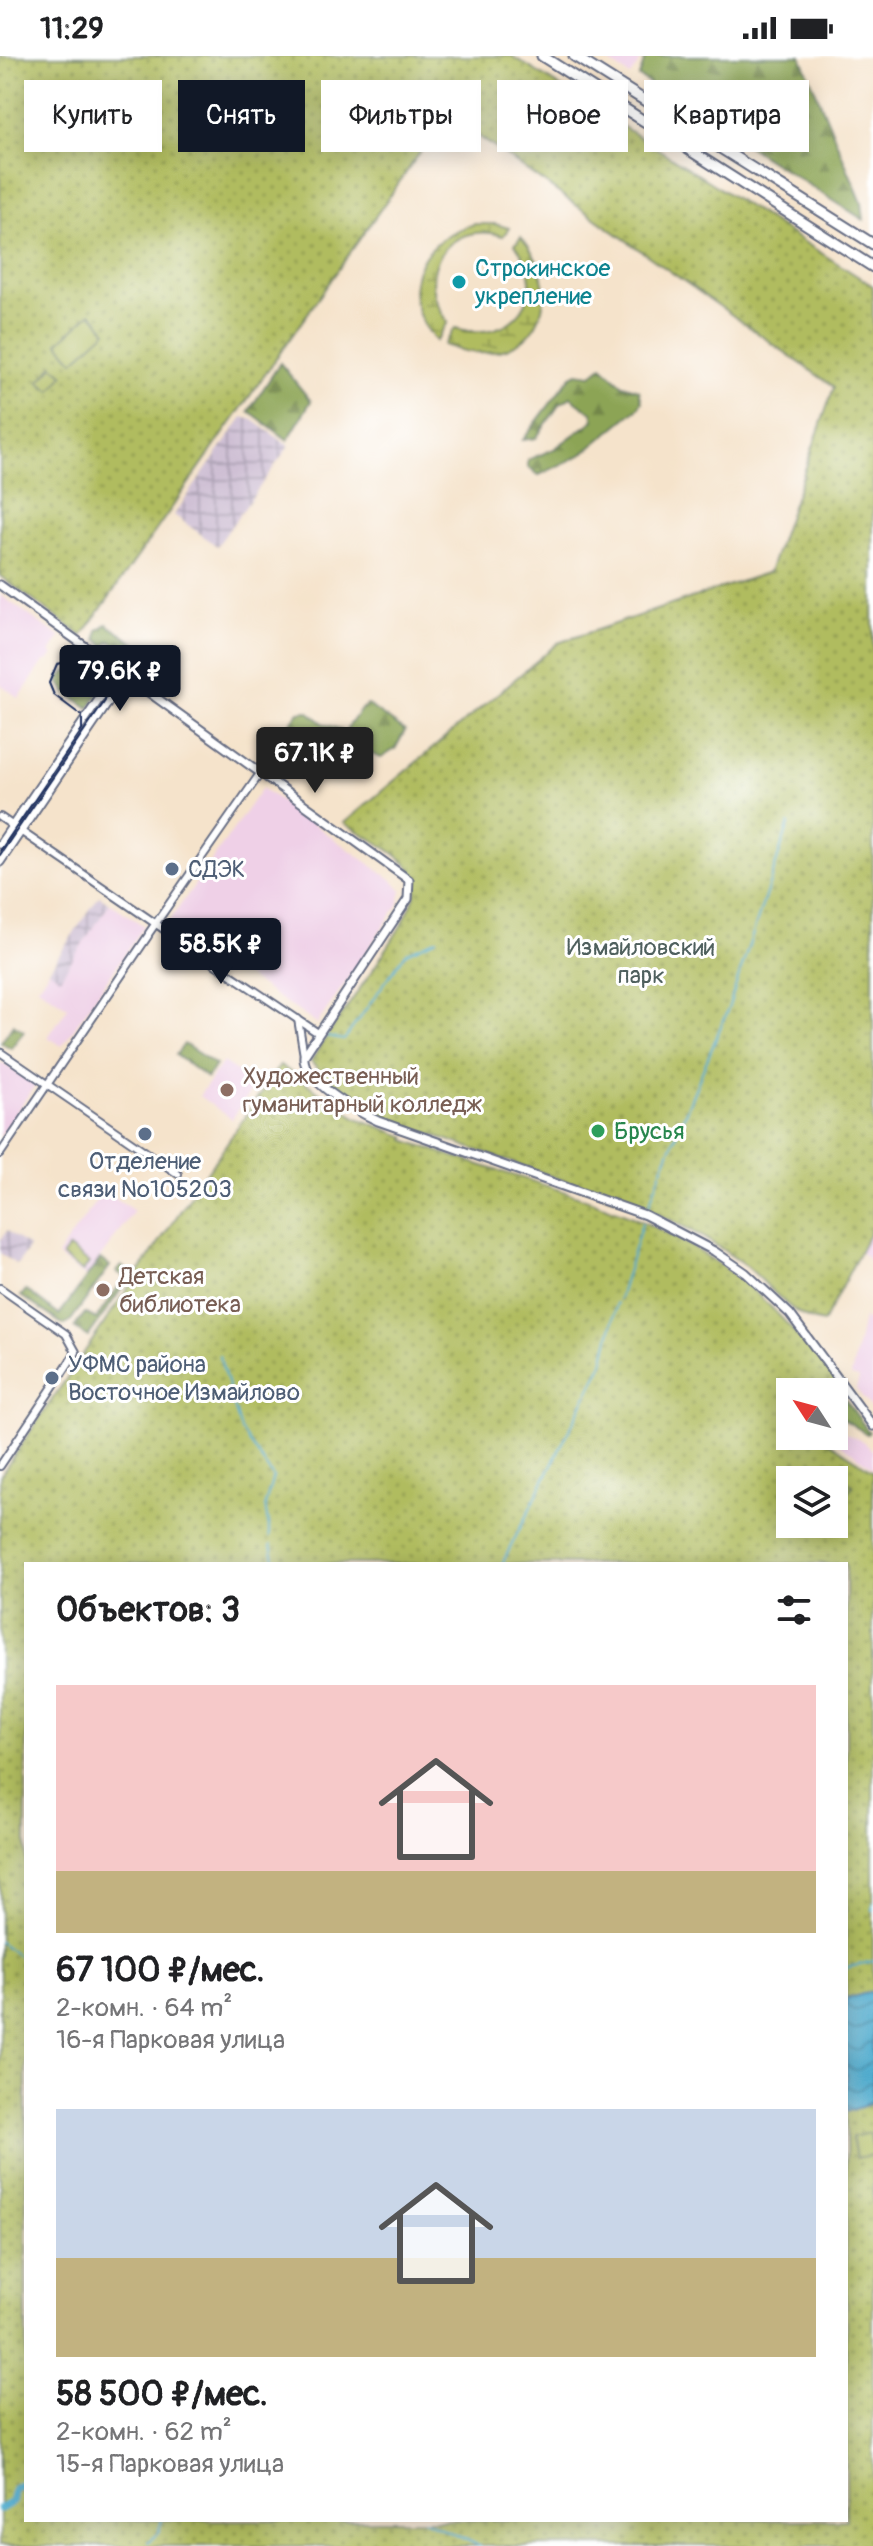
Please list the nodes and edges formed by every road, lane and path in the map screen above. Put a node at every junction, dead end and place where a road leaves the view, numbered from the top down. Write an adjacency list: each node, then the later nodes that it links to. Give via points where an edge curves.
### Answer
1 (542, 56): 4 (highway)
2 (574, 56): 3 (highway)
3 (873, 244)
4 (873, 267)
5 (0, 585): 6 (main road)
6 (123, 673): 7 (main road); 9 (main road); 10 (main road)
7 (259, 775): 13 (street); 15 (main road, via 402,872 411,888)
8 (0, 817): 9 (street)
9 (13, 825): 10 (street); 11 (main road)
10 (21, 831): 12 (main road); 13 (street)
11 (0, 844)
12 (0, 862)
13 (156, 924): 14 (street); 18 (street)
14 (298, 1019): 15 (street); 17 (street)
15 (318, 1033): 17 (main road)
16 (0, 1052): 18 (street)
17 (304, 1056): 22 (main road, via 304,1066 317,1080 360,1113 645,1215 714,1251 790,1314)
18 (47, 1084): 19 (street); 20 (street)
19 (0, 1154)
20 (178, 1174)
21 (0, 1288): 23 (street, via 75,1346 73,1360)
22 (873, 1426)
23 (0, 1466)

